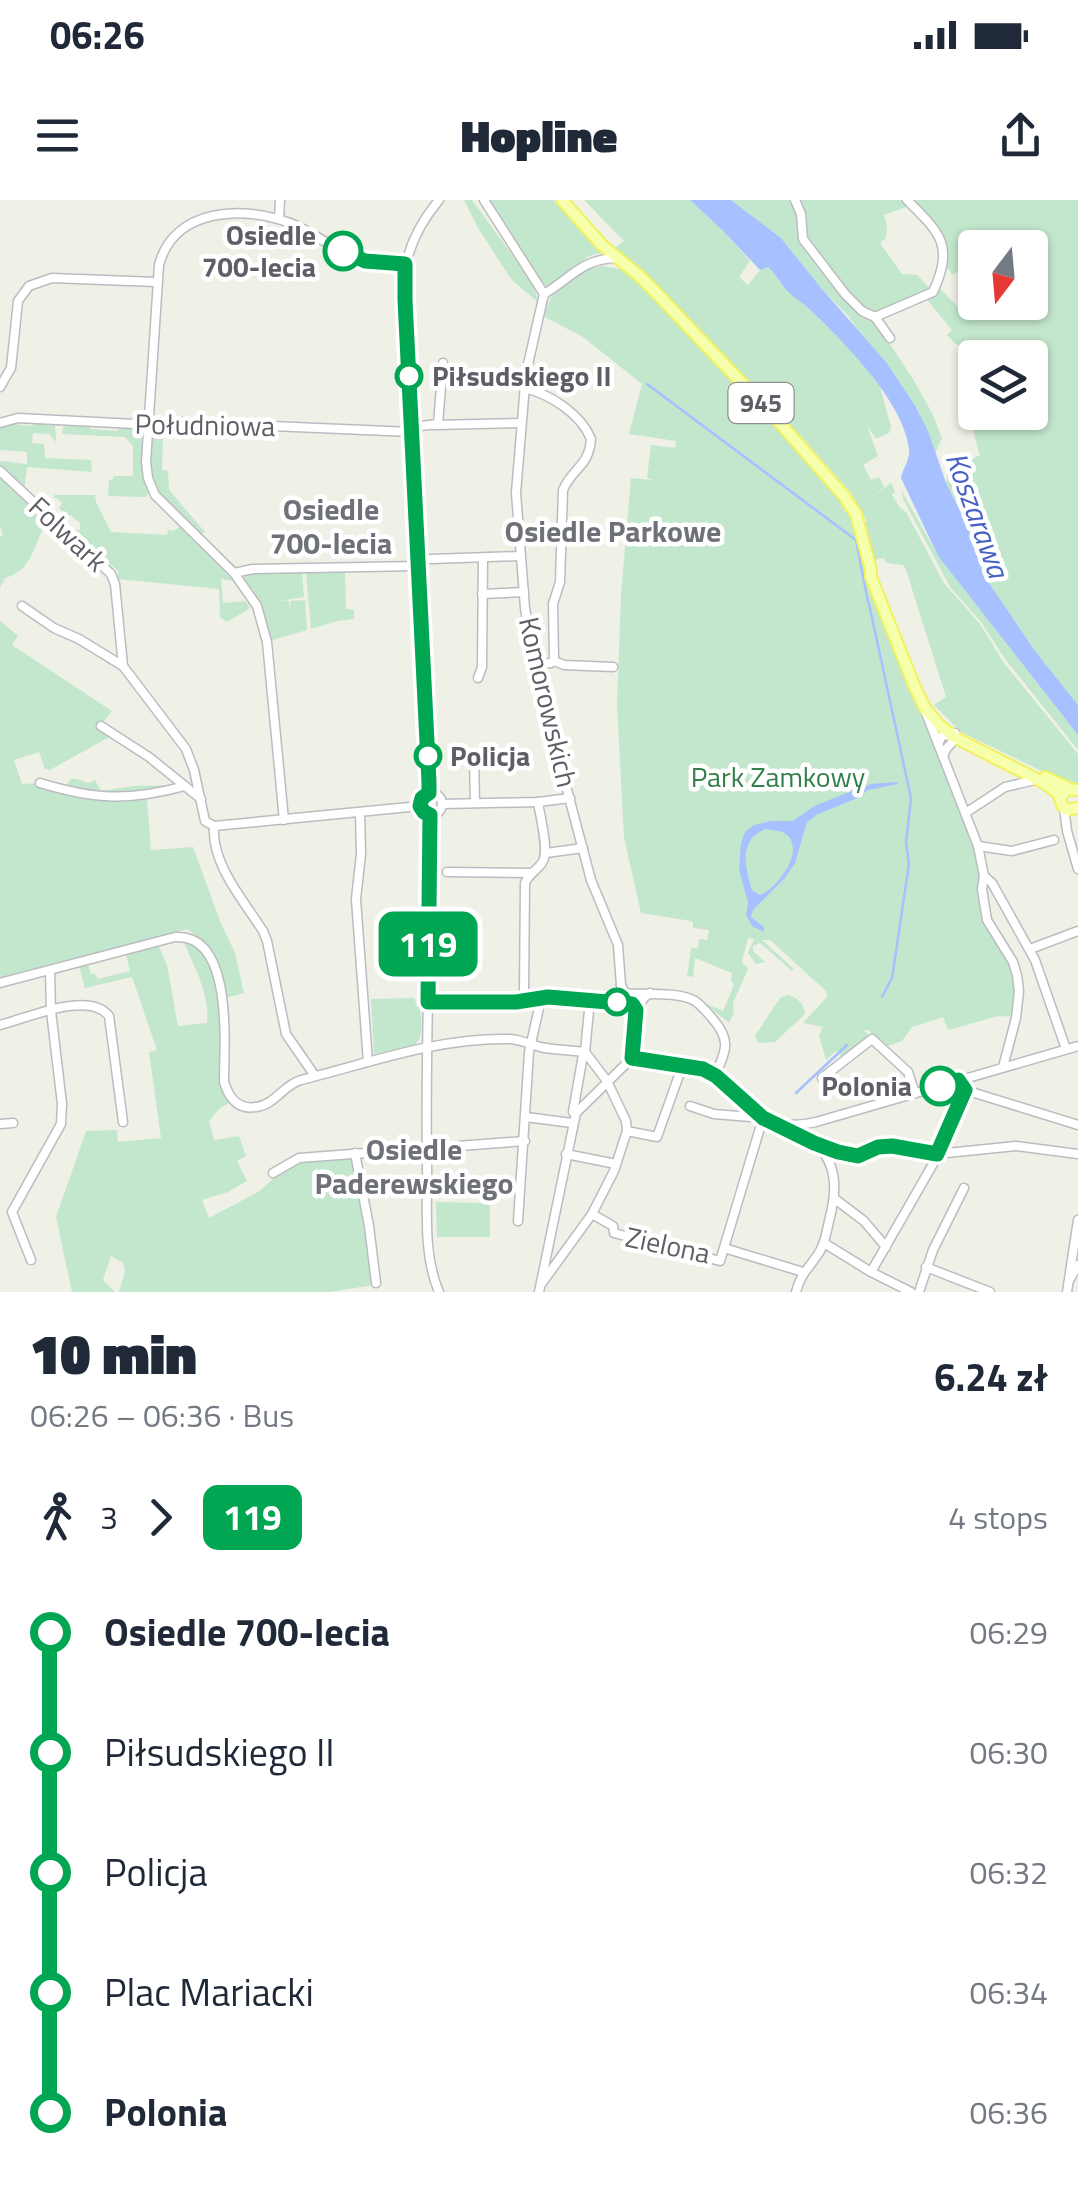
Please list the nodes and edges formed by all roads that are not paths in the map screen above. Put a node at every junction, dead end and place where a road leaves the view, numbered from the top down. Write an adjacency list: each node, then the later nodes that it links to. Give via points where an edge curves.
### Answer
1 (280, 200): 7 (street)
2 (439, 200): 9 (street)
3 (484, 200): 11 (street)
4 (562, 200): 8 (main road, 945)
5 (795, 200): 12 (street, via 803,239 862,311)
6 (907, 200): 12 (street, via 939,236 943,265 933,292)
7 (279, 219): 9 (street, via 357,259); 10 (street, via 222,214 190,223 164,248)
8 (618, 258): 11 (street, via 583,266); 27 (main road, 945, via 844,496 856,514)
9 (405, 264): 21 (street)
10 (156, 282): 15 (street, via 52,278 29,286 18,301 11,368); 18 (street)
11 (544, 294): 16 (street, Komorowskich)
12 (876, 317): 13 (street)
13 (890, 338)
14 (443, 362): 20 (street)
15 (0, 387)
16 (524, 388): 19 (street, Komorowskich); 32 (street, via 549,396 591,439 586,461 563,490)
17 (0, 422): 18 (street, Południowa)
18 (149, 424): 21 (street, Południowa); 28 (street, via 146,471 155,496)
19 (520, 424): 20 (street, Południowa); 23 (street, Komorowskich)
20 (435, 425): 21 (street, Południowa)
21 (411, 429): 26 (street)
22 (0, 472): 34 (street, Folwark, via 111,574)
23 (520, 556): 24 (street); 29 (street, Komorowskich)
24 (483, 558): 25 (street); 30 (street)
25 (431, 559)
26 (418, 566): 28 (street); 46 (street)
27 (871, 570): 37 (main road, 945); 39 (main road, 945, via 930,706)
28 (234, 573): 57 (street, via 258,606 267,642)
29 (524, 592): 30 (street); 33 (street, Komorowskich)
30 (482, 594): 36 (street)
31 (22, 606): 34 (street)
32 (554, 661): 33 (street); 35 (street)
33 (534, 664): 47 (street, Komorowskich)
34 (123, 666): 48 (street, via 186,748)
35 (613, 667)
36 (478, 678)
37 (924, 708): 39 (main road, 945); 40 (street)
38 (101, 726): 45 (street)
39 (953, 735): 40 (street, via 942,736); 42 (street); 49 (main road, 945)
40 (938, 745): 42 (street)
41 (474, 758): 52 (street)
42 (944, 761): 54 (street)
43 (1031, 782): 54 (street, via 1005,788)
44 (40, 783): 45 (street, via 98,798)
45 (186, 786): 48 (street)
46 (429, 793): 51 (street); 53 (street)
47 (570, 798): 50 (street); 61 (street, Komorowskich)
48 (200, 799): 58 (street)
49 (1071, 800): 63 (street, via 1067,831)
50 (538, 802): 52 (street); 62 (street)
51 (443, 804): 52 (street); 56 (street)
52 (476, 804)
53 (420, 806): 55 (street); 56 (street)
54 (967, 812): 60 (street)
55 (360, 813): 57 (street); 86 (street, via 356,899)
56 (430, 815): 76 (street)
57 (284, 820): 58 (street)
58 (214, 826): 89 (street, via 227,876 267,941 286,1034)
59 (1054, 840): 60 (street, via 1012,851)
60 (978, 846): 66 (street)
61 (583, 848): 62 (street); 71 (street, Komorowskich, via 618,945)
62 (546, 853): 65 (street)
63 (1078, 870)
64 (447, 872): 65 (street)
65 (532, 873): 73 (street, via 524,890)
66 (984, 876): 68 (street); 88 (street, via 984,912 1018,983)
67 (1078, 930): 68 (street)
68 (1030, 950): 83 (street)
69 (50, 971): 70 (street); 78 (street); 89 (street, via 189,938 212,962 223,992 224,1082 234,1100 247,1108 263,1106 294,1082)
70 (0, 983)
71 (620, 985): 72 (street, via 630,995); 75 (street)
72 (650, 993): 77 (street); 90 (street, via 689,998 718,1026 727,1042)
73 (529, 999): 74 (street); 76 (street); 80 (street, via 539,1008)
74 (590, 1000): 75 (street); 84 (street)
75 (602, 1001): 77 (street)
76 (428, 1002): 81 (street)
77 (636, 1010): 85 (street)
78 (51, 1011): 79 (street); 100 (street, via 90,1004 108,1014); 122 (street, via 61,1124)
79 (0, 1025)
80 (532, 1044): 81 (street, via 485,1039); 84 (street); 98 (street)
81 (426, 1046): 86 (street); 110 (street)
82 (1078, 1046): 83 (street)
83 (1066, 1049): 88 (street)
84 (584, 1053): 93 (street); 97 (street)
85 (632, 1058): 87 (street); 93 (street)
86 (368, 1062): 89 (street)
87 (683, 1064): 90 (street); 107 (street, via 656,1137)
88 (1003, 1068): 92 (street)
89 (315, 1076)
90 (716, 1076): 99 (street)
91 (822, 1078): 95 (street, via 872,1038 908,1072)
92 (958, 1080): 94 (street); 95 (street)
93 (607, 1082): 97 (street); 107 (street)
94 (965, 1090): 106 (street); 114 (street)
95 (915, 1093): 101 (street)
96 (690, 1106): 99 (street)
97 (575, 1112): 103 (street)
98 (526, 1117): 103 (street); 108 (street)
99 (763, 1118): 105 (street); 130 (street)
100 (123, 1122)
101 (816, 1122): 105 (street); 109 (street, via 807,1134)
102 (12, 1123): 104 (street)
103 (572, 1123): 113 (street)
104 (0, 1124)
105 (776, 1124): 109 (street)
106 (1078, 1125)
107 (626, 1131): 117 (street)
108 (524, 1141): 110 (street); 125 (street)
109 (813, 1142): 111 (street); 116 (street)
110 (427, 1147): 112 (street); 140 (street, via 430,1259)
111 (838, 1152): 114 (street, via 858,1156 892,1146); 116 (street)
112 (355, 1153): 118 (street, via 299,1158); 137 (street)
113 (566, 1154): 117 (street); 126 (street)
114 (937, 1154): 115 (street, via 1016,1146); 129 (street)
115 (1078, 1154)
116 (830, 1163): 120 (street)
117 (616, 1164): 123 (street)
118 (273, 1173)
119 (964, 1188): 134 (street)
120 (835, 1199): 127 (street); 129 (street)
121 (0, 1212): 122 (street)
122 (12, 1212): 132 (street)
123 (592, 1214): 128 (street); 130 (street, Zielona, via 614,1233 714,1260 720,1261)
124 (1078, 1220): 131 (street)
125 (518, 1221)
126 (552, 1238): 128 (street); 138 (street)
127 (824, 1243): 135 (street); 136 (street)
128 (568, 1246): 138 (street)
129 (886, 1247): 136 (street)
130 (724, 1248): 135 (street, Zielona)
131 (1076, 1254): 139 (street)
132 (31, 1260)
133 (1078, 1265): 139 (street)
134 (926, 1266): 142 (street); 143 (street)
135 (803, 1272): 141 (street)
136 (871, 1272): 142 (street)
137 (376, 1283)
138 (540, 1287)
139 (1068, 1288)
140 (439, 1292)
141 (796, 1292)
142 (915, 1292)
143 (990, 1292)

